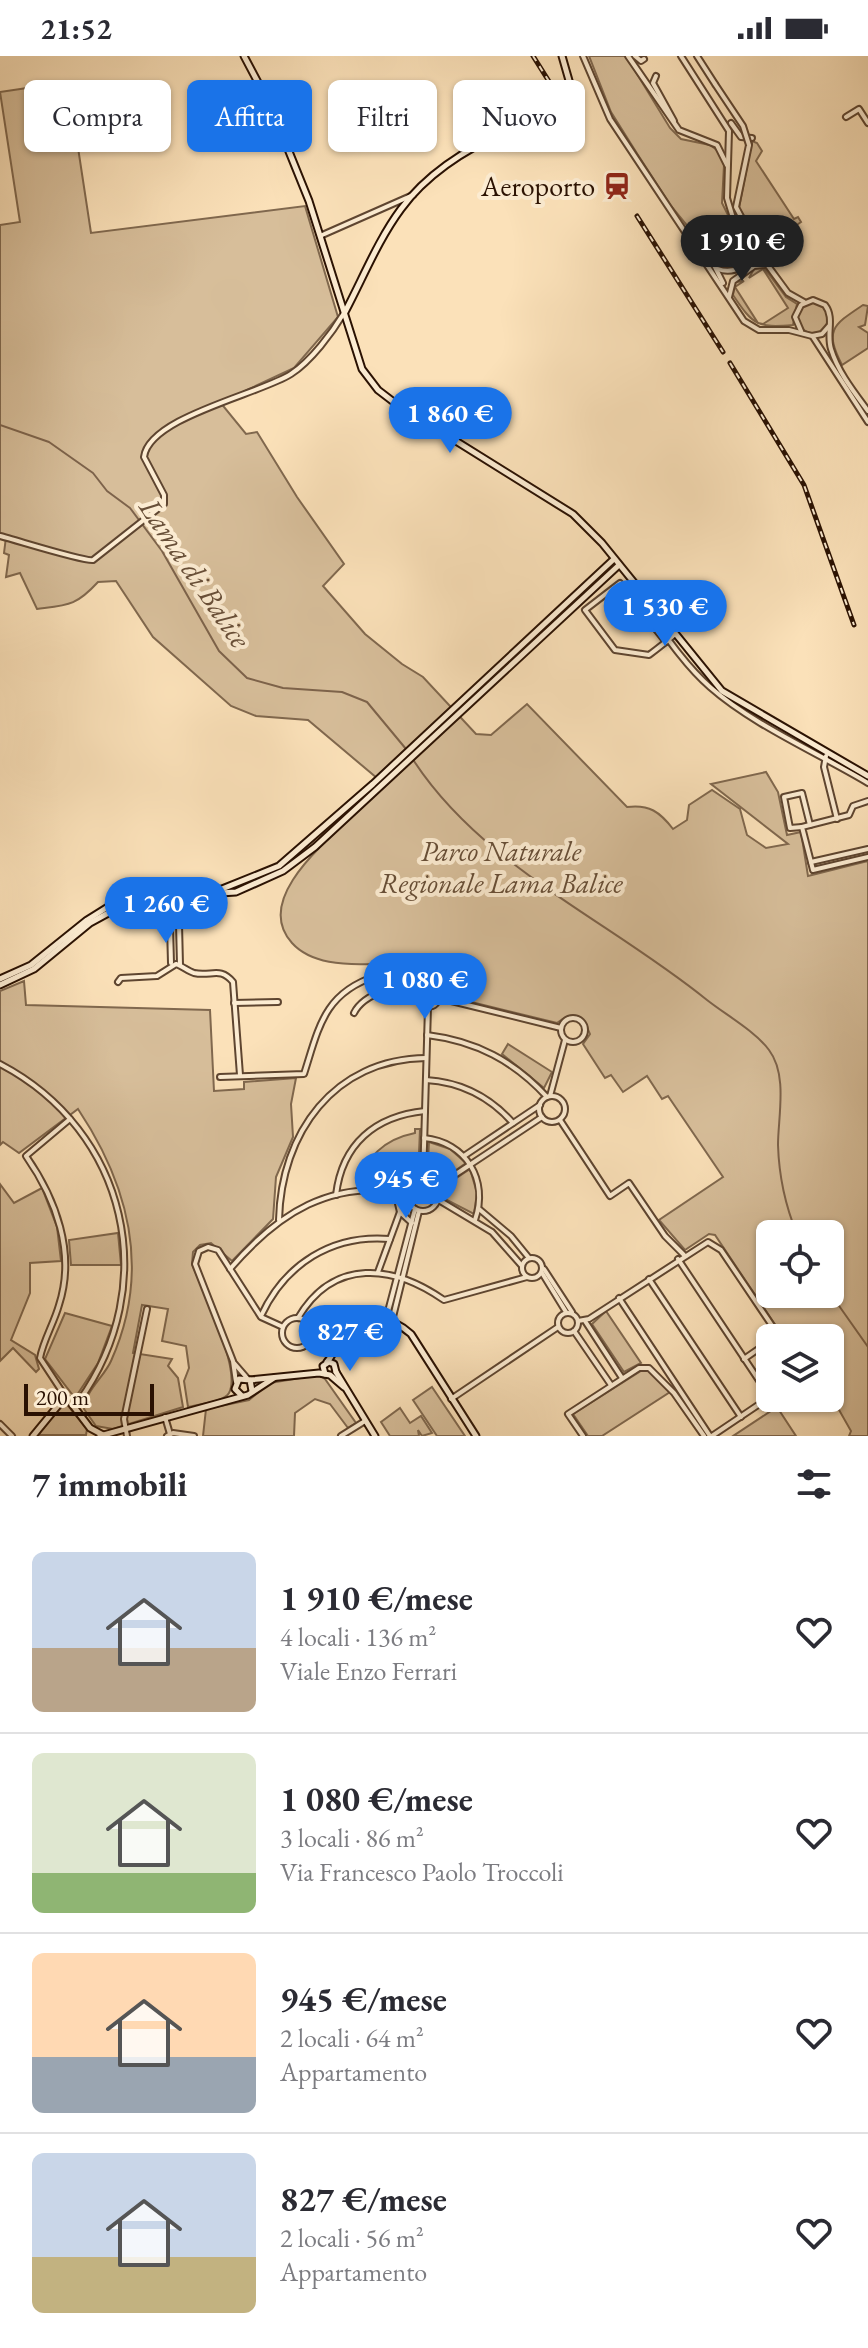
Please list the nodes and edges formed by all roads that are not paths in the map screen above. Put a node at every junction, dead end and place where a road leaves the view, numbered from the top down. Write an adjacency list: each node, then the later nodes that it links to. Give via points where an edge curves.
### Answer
1 (244, 56): 22 (main road, via 271,107)
2 (562, 56): 9 (main road)
3 (583, 56): 21 (street, via 610,119)
4 (628, 56): 16 (street)
5 (635, 56): 8 (street)
6 (681, 56): 19 (street, via 728,129)
7 (697, 56): 26 (street, bridge, via 743,126 749,145 736,200 742,222)
8 (644, 59)
9 (567, 73): 11 (main road); 12 (main road)
10 (656, 76): 16 (street, via 653,83)
11 (566, 80)
12 (569, 80)
13 (846, 117): 15 (street, via 859,109)
14 (731, 123): 17 (street, via 741,137)
15 (868, 123)
16 (679, 130): 19 (street, via 717,145)
17 (752, 138)
18 (469, 152): 20 (main road)
19 (728, 175): 23 (street, via 730,210)
20 (413, 195): 22 (street); 30 (main road, via 393,220)
21 (684, 228): 25 (street); 27 (street); 28 (street)
22 (320, 236): 30 (main road)
23 (758, 254): 24 (street); 25 (street, via 734,271)
24 (767, 266): 26 (street); 28 (street, via 754,266 737,278)
25 (716, 268): 27 (street)
26 (775, 276): 29 (street)
27 (723, 283): 28 (street)
28 (729, 295): 32 (street, via 749,325)
29 (804, 302): 31 (street, via 825,305); 32 (street, via 795,317)
30 (344, 313): 36 (street, via 292,373 202,411 152,442 144,457 164,495 159,509 93,560); 37 (main road, via 362,369 378,390 573,514)
31 (829, 326): 33 (street); 34 (street, via 834,357)
32 (803, 332): 33 (street)
33 (811, 336): 35 (street)
34 (868, 411)
35 (868, 422)
36 (0, 536)
37 (614, 559): 38 (main road); 42 (main road)
38 (619, 565): 39 (main road); 42 (main road)
39 (670, 639): 39 (street, via 630,586 620,583 585,610 615,650 649,655); 40 (main road); 41 (street, via 711,688)
40 (738, 702): 41 (street); 43 (main road)
41 (746, 713): 44 (street)
42 (448, 718): 47 (main road)
43 (769, 720): 44 (street); 45 (main road)
44 (777, 730): 45 (street)
45 (826, 756): 46 (street); 46 (main road); 49 (street)
46 (868, 780)
47 (375, 786): 61 (main road, via 263,875 217,891 119,900 31,965); 63 (main road, via 315,847 268,879 236,892 157,897 123,905 90,923 34,969)
48 (868, 801): 49 (street)
49 (837, 819): 50 (street)
50 (810, 825): 51 (street); 51 (street, via 802,793 784,797 790,828)
51 (802, 827): 55 (street)
52 (868, 849): 54 (street)
53 (868, 857): 56 (street)
54 (829, 858): 55 (street); 56 (street)
55 (811, 862): 56 (street, via 813,870)
56 (830, 866)
57 (179, 924): 60 (street)
58 (170, 926): 59 (street)
59 (171, 964): 60 (street); 62 (street, via 157,976)
60 (180, 965): 68 (street, via 194,973 228,976)
61 (0, 979)
62 (118, 982)
63 (0, 985)
64 (422, 986): 65 (street); 66 (street, via 435,988); 69 (street, via 417,998)
65 (394, 989): 70 (street, via 366,999); 76 (street, via 376,976 340,996 319,1024 304,1074)
66 (439, 998): 69 (street); 71 (street)
67 (278, 1002): 68 (street)
68 (234, 1003): 76 (street, via 237,1069)
69 (428, 1007): 72 (street)
70 (354, 1013)
71 (561, 1028): 73 (street); 73 (street, via 570,1018 584,1025 581,1040)
72 (427, 1035): 74 (street); 79 (street, via 489,1051)
73 (565, 1040): 79 (street)
74 (426, 1058): 78 (street); 98 (street, via 374,1067 318,1105 291,1149)
75 (0, 1064): 83 (street, via 39,1088)
76 (245, 1076): 77 (street)
77 (220, 1077)
78 (426, 1080): 81 (street); 85 (street, via 469,1089)
79 (549, 1097): 80 (street); 84 (street, via 565,1104)
80 (540, 1105): 82 (street); 85 (street)
81 (425, 1111): 86 (street); 93 (street, via 384,1120 368,1130 343,1162)
82 (542, 1117): 84 (street); 88 (street)
83 (70, 1119): 142 (street, via 110,1182 125,1266 110,1346); 142 (street, via 26,1156 47,1189 61,1229 60,1302 40,1358)
84 (560, 1120): 102 (street, via 610,1196 629,1183)
85 (513, 1123): 87 (street)
86 (424, 1138): 87 (street, via 448,1144); 89 (street)
87 (464, 1156): 88 (street)
88 (471, 1164): 90 (street); 95 (street, via 479,1183)
89 (423, 1181): 90 (street); 92 (street)
90 (435, 1188): 94 (street)
91 (395, 1191): 92 (street); 93 (street); 97 (street)
92 (408, 1193): 96 (street)
93 (336, 1195): 98 (street)
94 (437, 1199): 96 (street, via 431,1209); 99 (street)
95 (479, 1209): 99 (street); 103 (street)
96 (417, 1210): 100 (street); 109 (street)
97 (400, 1212): 100 (street); 101 (street)
98 (279, 1220): 106 (street)
99 (475, 1220): 105 (street)
100 (412, 1223): 109 (street)
101 (390, 1239): 108 (street); 116 (street, via 348,1241 315,1254 281,1282)
102 (684, 1255): 104 (street); 121 (street, via 702,1243 718,1247)
103 (529, 1258): 105 (street); 107 (street, via 538,1259)
104 (678, 1259): 111 (street); 128 (street)
105 (522, 1266): 110 (street)
106 (230, 1269): 116 (street); 129 (street, via 213,1247 196,1255)
107 (542, 1270): 110 (street, via 537,1277); 114 (street); 115 (street)
108 (378, 1272): 109 (street); 117 (street, via 329,1285)
109 (400, 1276): 110 (street, via 444,1300); 118 (street)
110 (527, 1277)
111 (648, 1279): 112 (street); 144 (street)
112 (619, 1298): 120 (street); 162 (street)
113 (147, 1309): 149 (street)
114 (566, 1312): 115 (street); 123 (street)
115 (573, 1314): 119 (street)
116 (261, 1317): 122 (street)
117 (298, 1318): 122 (street); 125 (street, via 309,1324)
118 (389, 1320): 126 (main road, via 371,1318 353,1325); 140 (main road, via 411,1334)
119 (578, 1321): 120 (street); 124 (street)
120 (585, 1321): 134 (street)
121 (771, 1324)
122 (283, 1327): 125 (street, via 283,1340 294,1348)
123 (558, 1327): 124 (street); 140 (street)
124 (574, 1331): 136 (street)
125 (311, 1337): 126 (street)
126 (336, 1348): 130 (main road)
127 (756, 1351): 128 (street)
128 (744, 1359): 144 (street, via 770,1397)
129 (233, 1361): 135 (street); 137 (street)
130 (326, 1363): 131 (main road); 132 (main road); 132 (main road, via 334,1364)
131 (305, 1372): 132 (main road); 133 (main road)
132 (331, 1374): 145 (main road)
133 (274, 1378): 135 (main road); 138 (main road)
134 (622, 1378): 136 (street); 162 (street, via 649,1368)
135 (249, 1379): 137 (main road); 138 (main road)
136 (611, 1385): 161 (street, via 568,1414)
137 (235, 1386): 139 (main road); 141 (main road)
138 (251, 1392): 139 (main road)
139 (243, 1396): 141 (main road)
140 (451, 1399): 160 (main road)
141 (224, 1400): 143 (main road)
142 (74, 1403): 147 (main road); 152 (main road, via 42,1422)
143 (165, 1417): 149 (main road); 150 (street)
144 (741, 1417): 162 (street)
145 (365, 1421): 148 (street); 159 (main road)
146 (0, 1424): 151 (street)
147 (90, 1428): 153 (main road); 154 (main road)
148 (354, 1428): 157 (street); 158 (street)
149 (125, 1429): 154 (main road); 155 (street)
150 (169, 1435): 156 (street)
151 (12, 1436)
152 (33, 1436)
153 (89, 1436)
154 (102, 1436)
155 (127, 1436)
156 (194, 1436)
157 (341, 1436)
158 (360, 1436)
159 (375, 1436)
160 (476, 1436)
161 (583, 1436)
162 (709, 1436)

